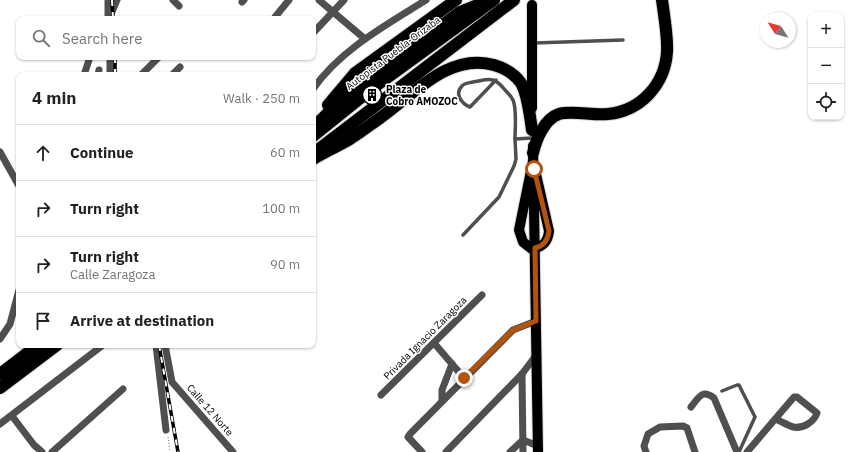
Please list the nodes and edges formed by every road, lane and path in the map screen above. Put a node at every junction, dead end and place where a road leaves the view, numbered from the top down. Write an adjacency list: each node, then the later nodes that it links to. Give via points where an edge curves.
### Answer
1 (108, 0): 16 (street)
2 (117, 0): 17 (street)
3 (173, 0): 13 (street)
4 (289, 0): 18 (street)
5 (319, 0): 14 (street)
6 (344, 0): 14 (street)
7 (426, 0): 22 (street)
8 (456, 0): 35 (highway, via 355,73)
9 (492, 0): 15 (highway, Autopista Puebla-Orizaba); 38 (highway, Autopista Puebla-Orizaba, via 463,17 372,83); 39 (highway, Autopista Puebla-Orizaba)
10 (514, 0): 19 (highway)
11 (662, 0): 47 (highway, via 668,50 666,64 659,81 648,95 637,105 608,114 558,114 542,128)
12 (532, 5): 24 (main road)
13 (179, 6)
14 (333, 12): 20 (street); 22 (street)
15 (460, 12): 35 (highway, Autopista Puebla-Orizaba, via 417,36 359,78); 37 (highway, Autopista Puebla-Orizaba, via 363,84)
16 (109, 16)
17 (110, 16)
18 (276, 16)
19 (482, 25): 21 (highway); 45 (highway)
20 (316, 30)
21 (462, 34): 42 (highway, via 418,61); 43 (highway)
22 (365, 39): 34 (street)
23 (623, 40): 24 (lane)
24 (532, 43): 40 (main road)
25 (89, 60): 29 (street)
26 (110, 60): 30 (street)
27 (156, 60): 31 (street)
28 (180, 67): 32 (street)
29 (85, 72)
30 (110, 72)
31 (144, 72)
32 (175, 72)
33 (496, 80): 33 (lane, via 470,107 460,101 461,86); 41 (lane, via 514,104)
34 (316, 84)
35 (326, 108): 36 (highway, Autopista Puebla-Orizaba)
36 (316, 120)
37 (316, 125)
38 (316, 129)
39 (316, 134)
40 (532, 134): 41 (lane); 46 (highway, via 522,84 498,66 466,63 430,80 351,138); 47 (main road)
41 (515, 139): 49 (lane, via 516,160 499,197)
42 (316, 142)
43 (316, 146)
44 (0, 152): 48 (street)
45 (316, 152)
46 (316, 157)
47 (533, 157): 50 (main road); 50 (main road, via 519,230 522,242 528,247)
48 (16, 181)
49 (463, 235)
50 (535, 248): 53 (main road)
51 (482, 295): 55 (street, Privada Ignacio Zaragoza)
52 (16, 301): 54 (street, via 10,324)
53 (536, 321): 61 (main road); 65 (street, via 513,330)
54 (0, 339)
55 (434, 343): 62 (street); 69 (street, Privada Ignacio Zaragoza)
56 (34, 348): 63 (highway)
57 (53, 348): 66 (highway)
58 (99, 348): 72 (street)
59 (156, 348): 75 (street)
60 (166, 348): 82 (street, Calle 12 Norte, via 172,382)
61 (537, 354): 64 (street); 77 (main road)
62 (452, 364): 65 (street); 70 (street, via 442,390)
63 (0, 374)
64 (522, 374): 76 (street); 84 (street)
65 (464, 378): 70 (street)
66 (0, 388)
67 (123, 389): 80 (street)
68 (722, 391): 88 (lane, via 739,386 754,417)
69 (381, 396)
70 (442, 400): 83 (street, via 408,437)
71 (690, 407): 88 (street, via 704,394 708,393 714,398)
72 (12, 416): 74 (street); 79 (street)
73 (775, 419): 73 (street, via 794,397 798,397 816,411 817,415 809,424 795,427); 89 (street)
74 (0, 424)
75 (166, 430): 81 (path)
76 (523, 440): 77 (street); 85 (street); 86 (street)
77 (538, 449)
78 (645, 449): 87 (street, via 648,434 660,427 683,426 687,428)
79 (42, 452)
80 (52, 452)
81 (170, 452)
82 (233, 452)
83 (422, 452)
84 (446, 452)
85 (510, 452)
86 (523, 452)
87 (695, 452)
88 (738, 452)
89 (747, 452)

